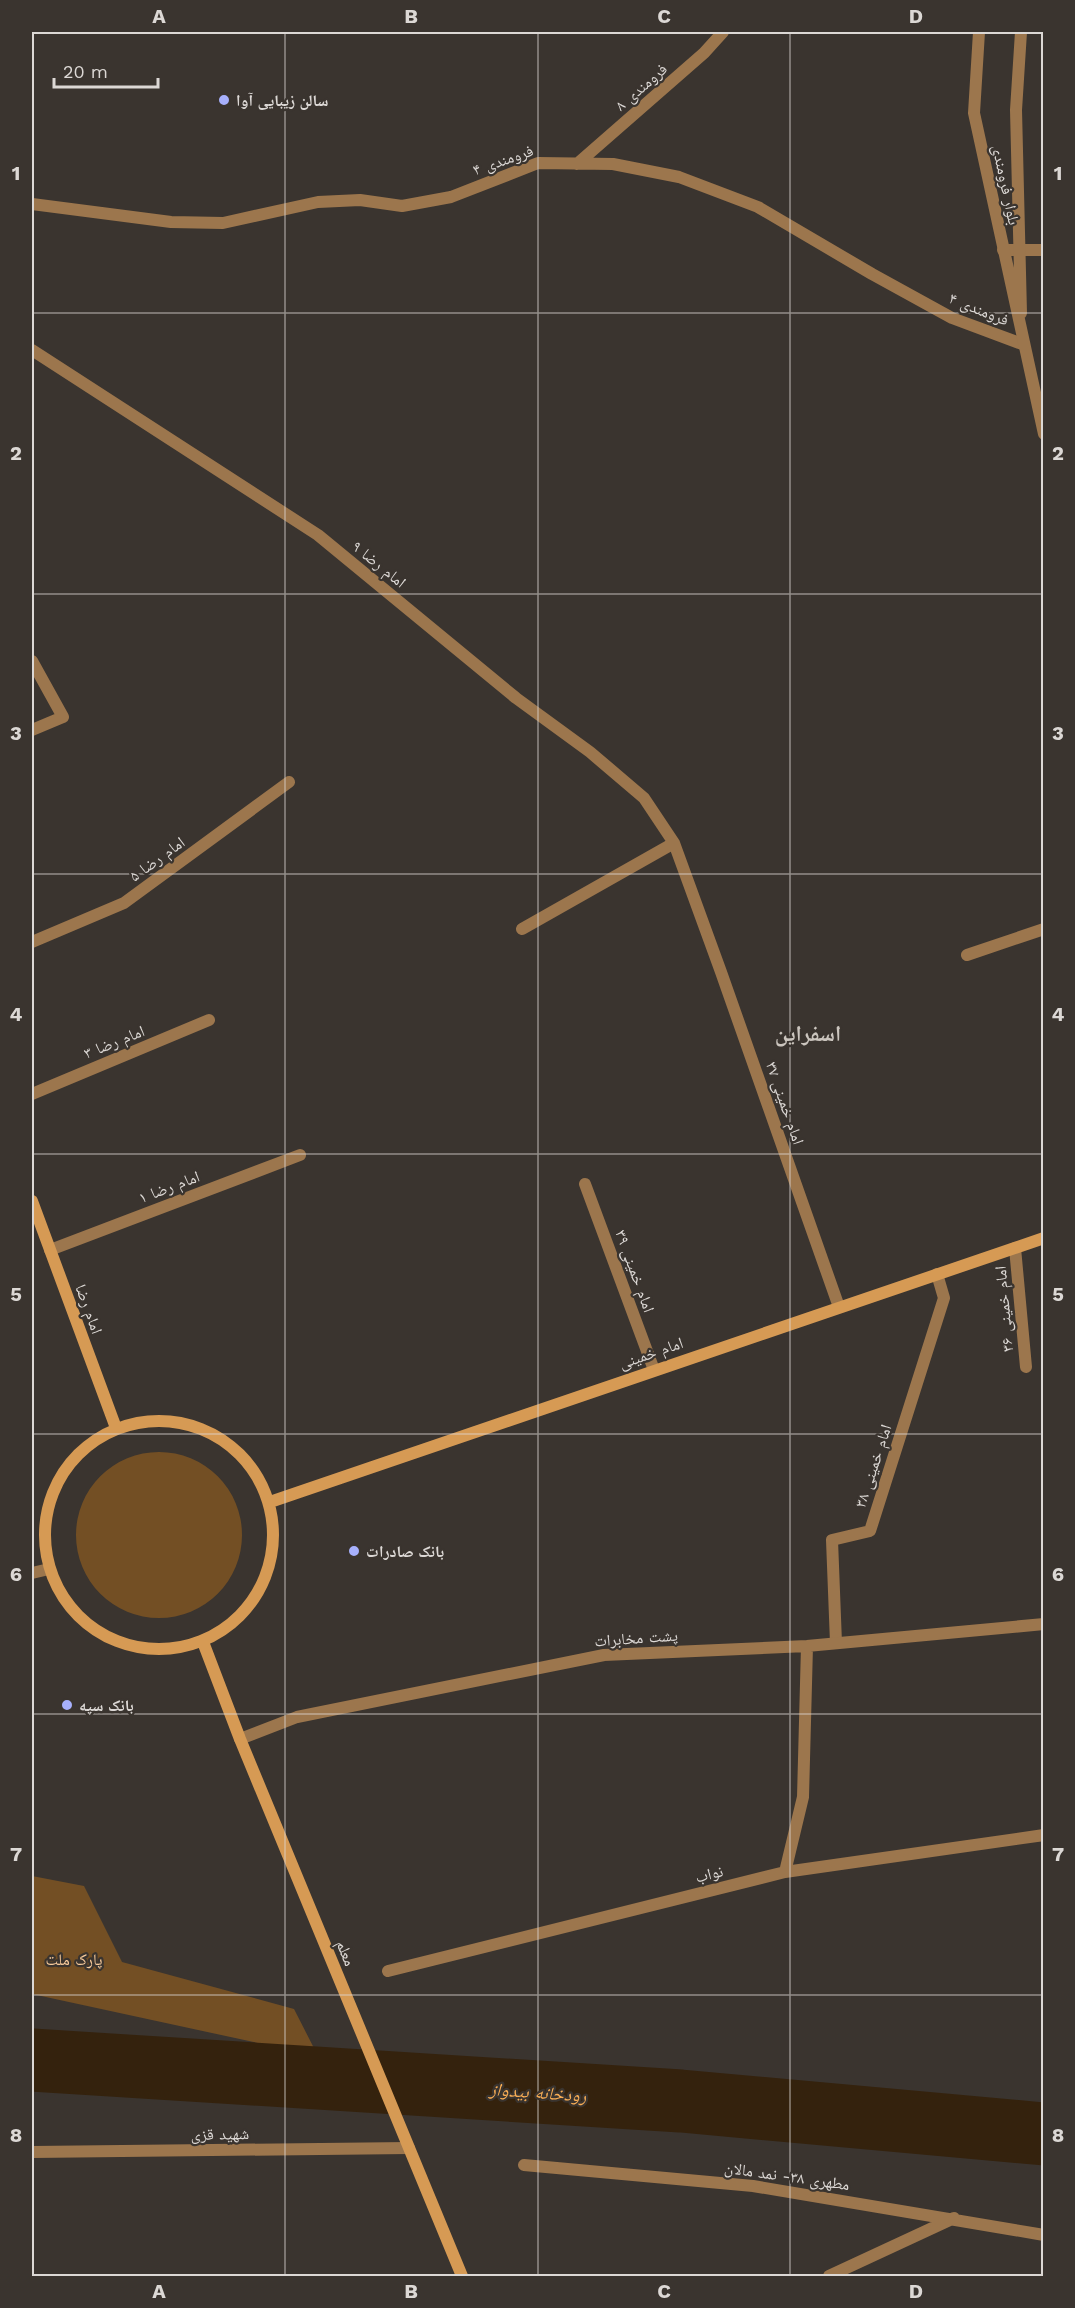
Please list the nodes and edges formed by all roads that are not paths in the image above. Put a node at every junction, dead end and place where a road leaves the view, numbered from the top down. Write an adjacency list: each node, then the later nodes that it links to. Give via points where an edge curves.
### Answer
1 (723, 32): 4 (street, فرومندی ۸)
2 (979, 32): 6 (street, بلوار فرومندی, via 974,113)
3 (1021, 32): 7 (street, بلوار فرومندی, via 1016,110)
4 (577, 164): 5 (street, فرومندی ۴, via 538,163 451,196 402,206 360,200 318,202 222,223 171,222); 9 (street, فرومندی ۴, via 613,164 679,177 758,207 952,318)
5 (32, 204)
6 (1002, 249): 7 (street); 9 (street, بلوار فرومندی)
7 (1020, 250): 8 (street); 9 (street, بلوار فرومندی)
8 (1044, 250)
9 (1022, 344): 11 (street, بلوار فرومندی)
10 (32, 350): 15 (street, امام رضا ۹, via 318,535 644,798)
11 (1044, 434)
12 (32, 661): 13 (street, via 63,717)
13 (32, 730)
14 (289, 782): 18 (street, امام رضا ۵, via 124,903)
15 (674, 843): 16 (street); 29 (street, امام خمینی ۳۷)
16 (522, 929)
17 (1044, 929): 19 (street)
18 (32, 942)
19 (967, 955)
20 (209, 1020): 21 (street, امام رضا ۳)
21 (32, 1094)
22 (300, 1155): 27 (street, امام رضا ۱)
23 (585, 1184): 31 (street, امام خمینی ۳۹)
24 (32, 1201): 27 (main road, امام رضا)
25 (1044, 1238): 26 (main road, امام خمینی)
26 (1015, 1248): 28 (main road, امام خمینی); 30 (street, امام خمینی ۳۶)
27 (50, 1250): 32 (main road, امام رضا)
28 (937, 1274): 29 (main road, امام خمینی); 38 (street, امام خمینی ۳۸, via 944,1298 870,1531 832,1540)
29 (839, 1307): 31 (main road, امام خمینی)
30 (1026, 1367)
31 (654, 1370): 33 (main road, امام خمینی)
32 (116, 1428): 33 (main road, via 153,1420 191,1424 225,1441 253,1468); 34 (main road, via 86,1445 63,1470 49,1501 44,1535)
33 (270, 1502): 37 (main road, via 274,1536 270,1569 260,1590 232,1625)
34 (49, 1569): 35 (street); 37 (main road, via 66,1603 93,1629 119,1642 166,1650)
35 (32, 1573)
36 (1044, 1624): 38 (street, پشت مخابرات)
37 (203, 1642): 40 (main road, معلم)
38 (836, 1643): 39 (street, پشت مخابرات)
39 (807, 1646): 40 (street, پشت مخابرات, via 604,1654 297,1717); 42 (street, via 802,1797)
40 (240, 1739): 44 (main road, معلم)
41 (1044, 1835): 42 (street, نواب)
42 (785, 1872): 43 (street, نواب)
43 (388, 1971)
44 (409, 2148): 45 (street, شهید قزی); 49 (main road, معلم)
45 (32, 2152)
46 (524, 2165): 47 (street, مطهری ۳۸- نمد مالان, via 753,2186)
47 (954, 2218): 48 (street, مطهری ۳۸- نمد مالان); 50 (street)
48 (1044, 2235)
49 (462, 2277)
50 (829, 2277)

